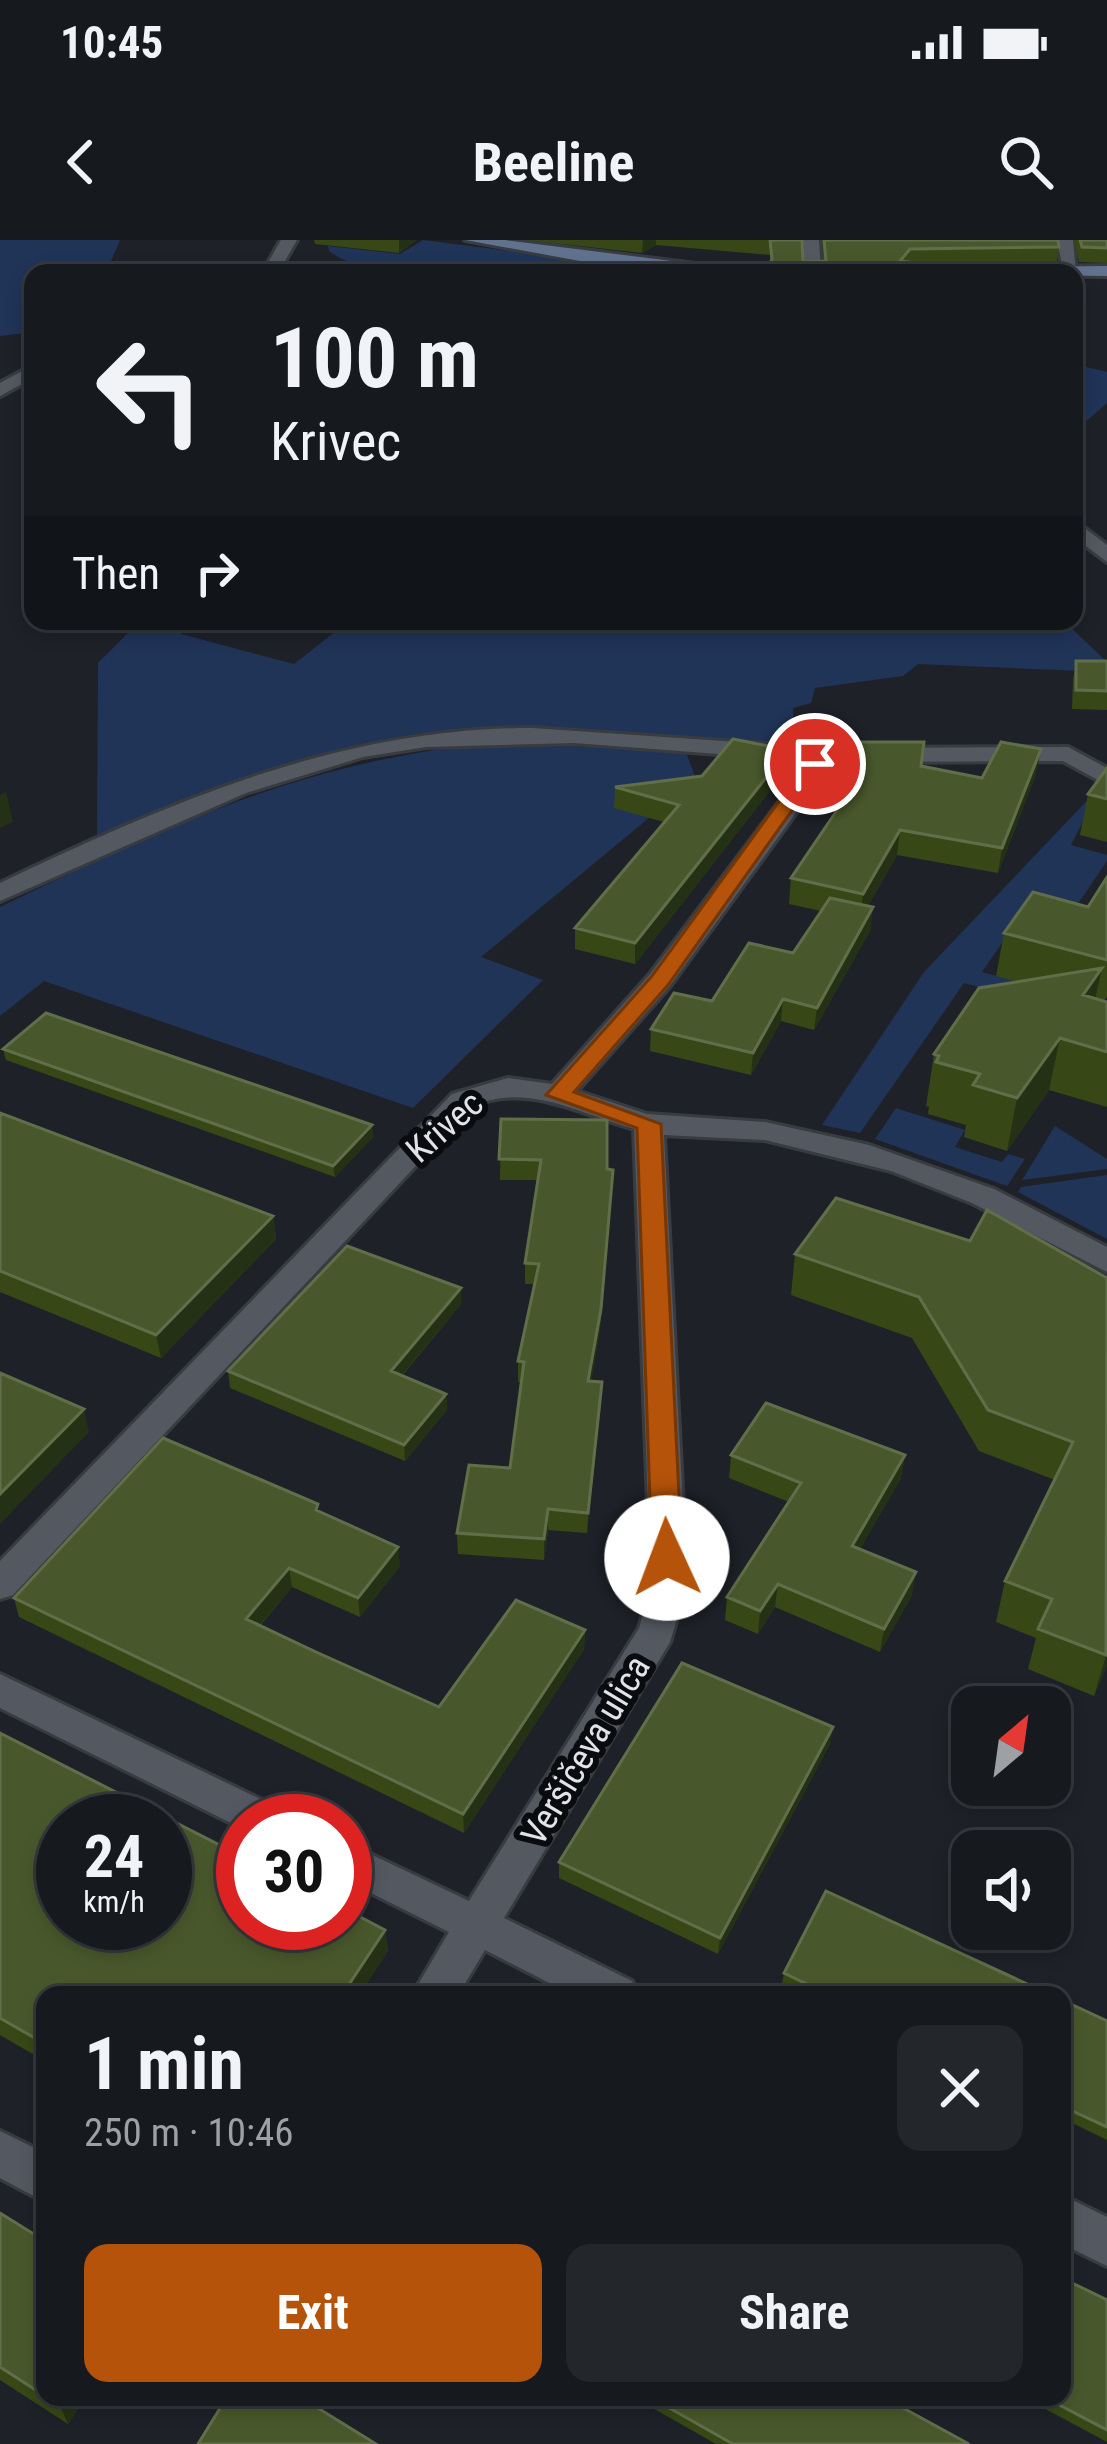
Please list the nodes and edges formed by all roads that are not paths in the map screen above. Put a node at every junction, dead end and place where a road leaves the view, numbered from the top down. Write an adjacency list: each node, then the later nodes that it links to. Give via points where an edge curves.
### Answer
1 (473, 240): 2 (street)
2 (582, 264)
3 (1083, 534): 4 (street)
4 (1107, 556)
5 (826, 755): 6 (street, via 1068,754); 7 (street, via 488,735 379,748 232,791); 8 (street, via 660,980)
6 (1107, 778)
7 (0, 893)
8 (558, 1095): 9 (street, Krivec); 11 (street, Krivec, via 514,1083 462,1100)
9 (649, 1124): 10 (street, Krivec, via 762,1130 860,1150 1003,1201); 15 (street, Veršičeva ulica, via 669,1586 657,1631)
10 (1107, 1261)
11 (0, 1585)
12 (0, 1690): 13 (street)
13 (216, 1796)
14 (372, 1873): 15 (street)
15 (478, 1925): 16 (street, Veršičeva ulica); 17 (street)
16 (440, 1986)
17 (599, 1986)
18 (0, 2153): 19 (street)
19 (36, 2175)
20 (1071, 2224): 21 (street)
21 (1107, 2242)

